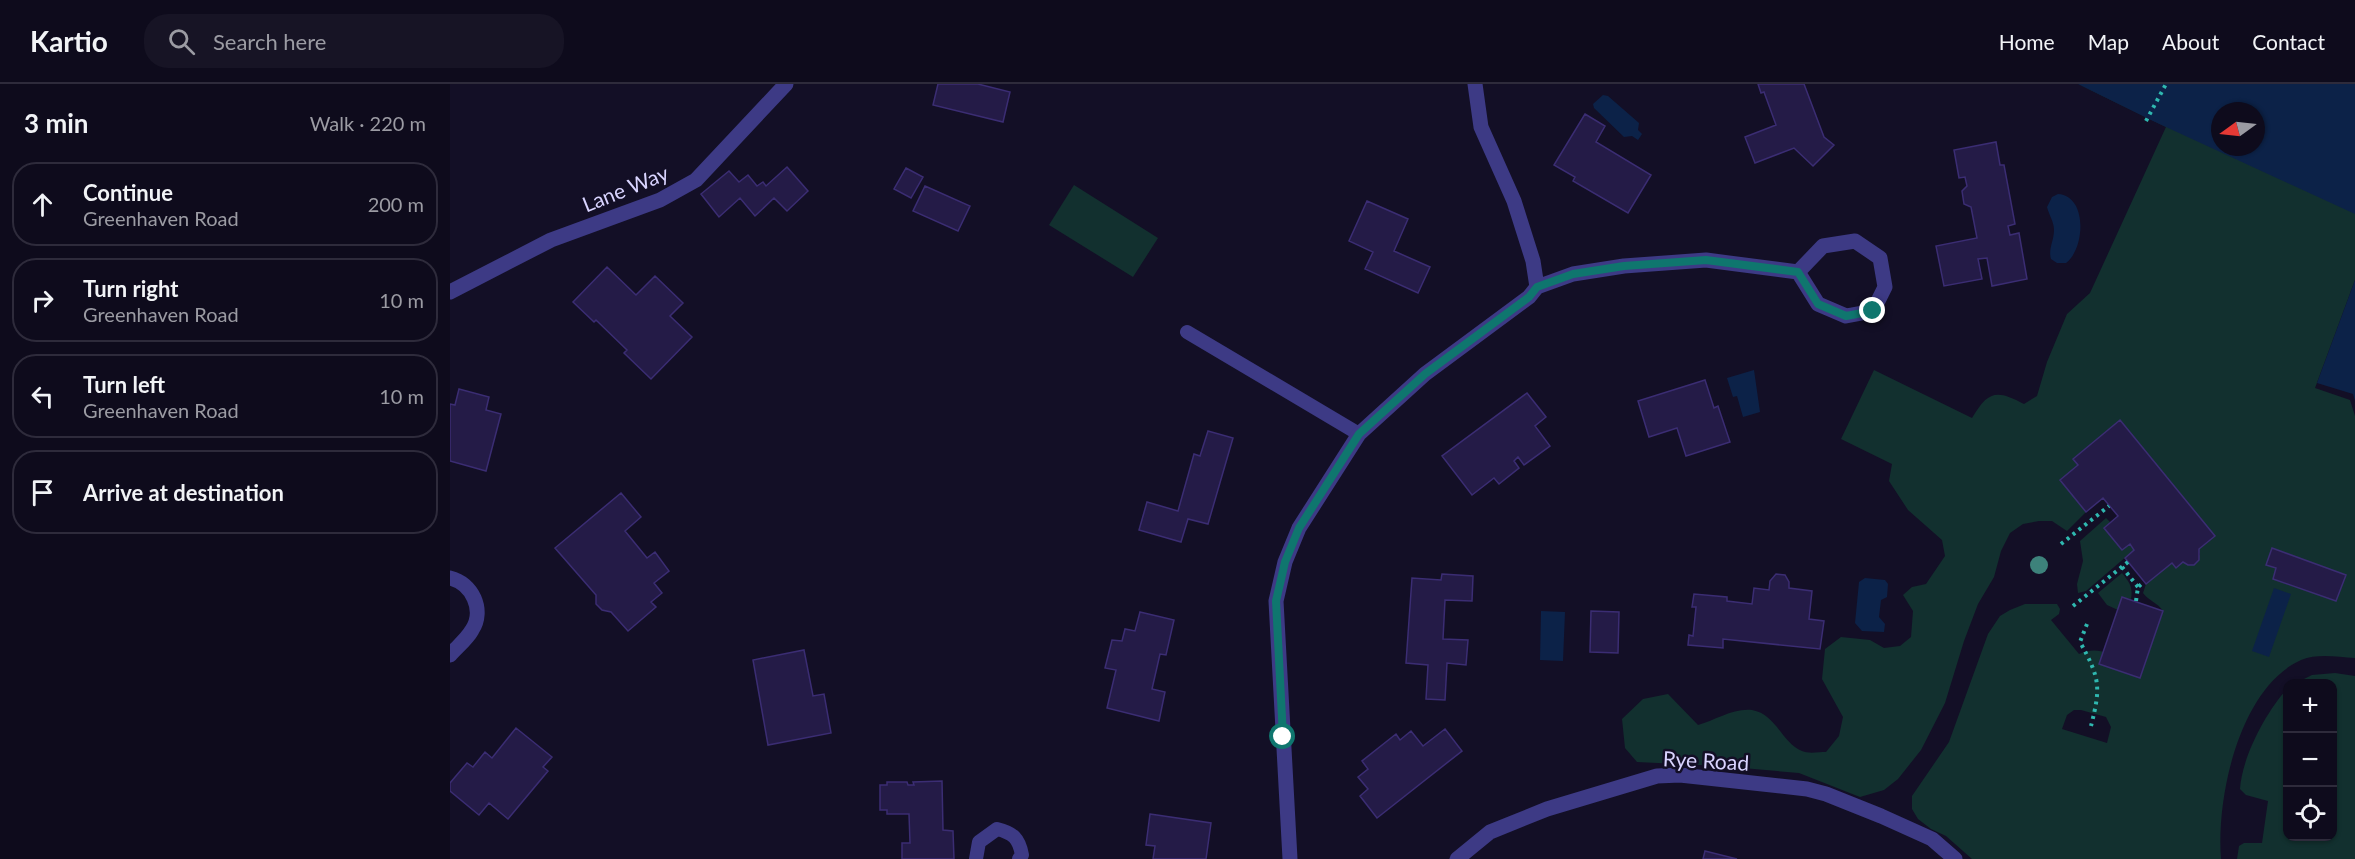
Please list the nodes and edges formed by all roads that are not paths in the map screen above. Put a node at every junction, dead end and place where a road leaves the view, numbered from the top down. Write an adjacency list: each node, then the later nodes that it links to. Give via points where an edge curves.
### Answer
1 (786, 84): 5 (street, Lane Way, via 696,180 660,200 551,240)
2 (1475, 84): 4 (street, via 1482,127 1514,201)
3 (1798, 272): 3 (street, via 1818,304 1846,316 1873,311 1885,287 1880,258 1855,241 1823,246); 4 (street, via 1706,260 1573,274)
4 (1537, 287): 7 (street, via 1425,374)
5 (450, 291)
6 (1186, 332): 7 (lane)
7 (1359, 434): 12 (street, via 1299,528 1285,562 1276,601)
8 (450, 578): 9 (street, via 470,591 478,608 473,630)
9 (450, 655)
10 (976, 859): 11 (lane, via 979,842 997,829 1016,837)
11 (1020, 859)
12 (1290, 859)
13 (1457, 859): 14 (street, Rye Road, via 1490,832 1547,809 1657,776 1680,775 1826,794 1932,839)
14 (1955, 859)

